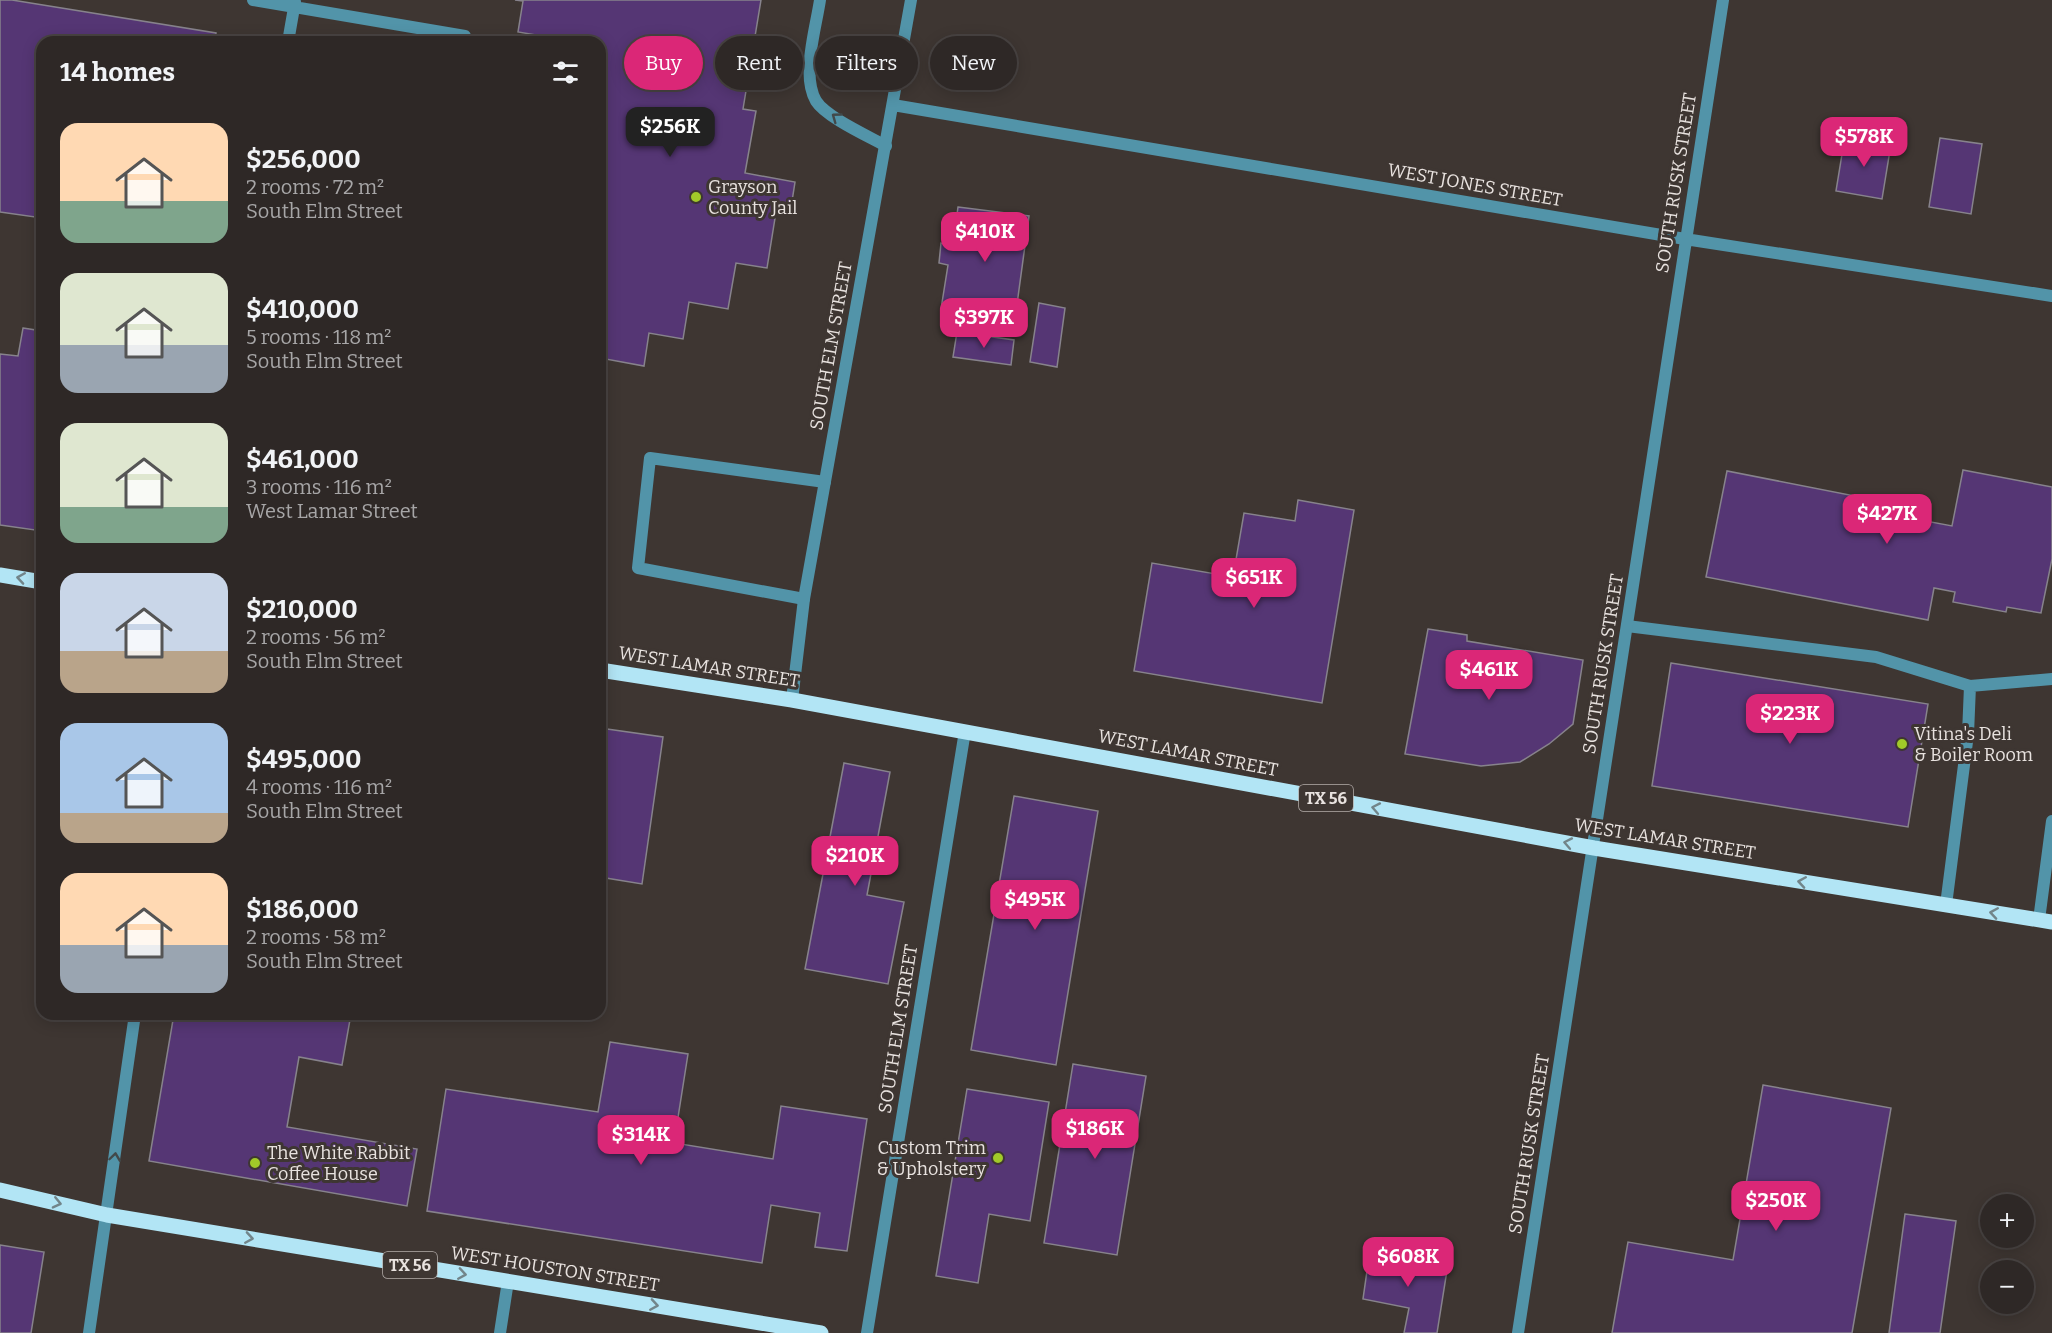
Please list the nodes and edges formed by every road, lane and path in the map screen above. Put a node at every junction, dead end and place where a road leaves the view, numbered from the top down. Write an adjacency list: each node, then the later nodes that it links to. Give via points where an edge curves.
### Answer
1 (253, 0): 5 (street)
2 (820, 0): 9 (street, one-way to 2, via 838,120 817,102 809,83)
3 (911, 0): 8 (street, SOUTH ELM STREET)
4 (1723, 0): 10 (street, SOUTH RUSK STREET)
5 (295, 4): 6 (street); 7 (street)
6 (289, 36)
7 (465, 36)
8 (893, 105): 9 (street, SOUTH ELM STREET); 10 (street, WEST JONES STREET)
9 (886, 146): 12 (street, SOUTH ELM STREET)
10 (1685, 239): 11 (street, WEST JONES STREET); 16 (street, SOUTH RUSK STREET)
11 (2052, 296)
12 (825, 482): 15 (street, SOUTH ELM STREET); 15 (street, via 650,458 638,568)
13 (0, 575): 14 (main road, one-way to 13)
14 (36, 581)
15 (804, 600): 20 (street, SOUTH ELM STREET)
16 (1627, 626): 19 (street, via 1876,657); 23 (street, SOUTH RUSK STREET)
17 (606, 671): 20 (main road, WEST LAMAR STREET / TX 56)
18 (2052, 679): 19 (street)
19 (1970, 686): 24 (street, via 1968,734)
20 (792, 700): 21 (main road, WEST LAMAR STREET / TX 56)
21 (965, 731): 23 (main road, WEST LAMAR STREET / TX 56, one-way to 21); 33 (street, SOUTH ELM STREET)
22 (2052, 821): 25 (street)
23 (1594, 848): 24 (main road, WEST LAMAR STREET / TX 56, one-way to 23); 34 (street, SOUTH RUSK STREET)
24 (1946, 905): 25 (main road, WEST LAMAR STREET / TX 56, one-way to 24)
25 (2046, 921)
26 (134, 1020): 28 (street, one-way to 26)
27 (0, 1190): 28 (main road, WEST HOUSTON STREET / TX 56, one-way to 28)
28 (107, 1215): 29 (main road, WEST HOUSTON STREET / TX 56, one-way to 29); 30 (street)
29 (508, 1281): 31 (street); 32 (main road, WEST HOUSTON STREET / TX 56, one-way to 32)
30 (89, 1333)
31 (501, 1333)
32 (821, 1333)
33 (867, 1333)
34 (1518, 1333)

